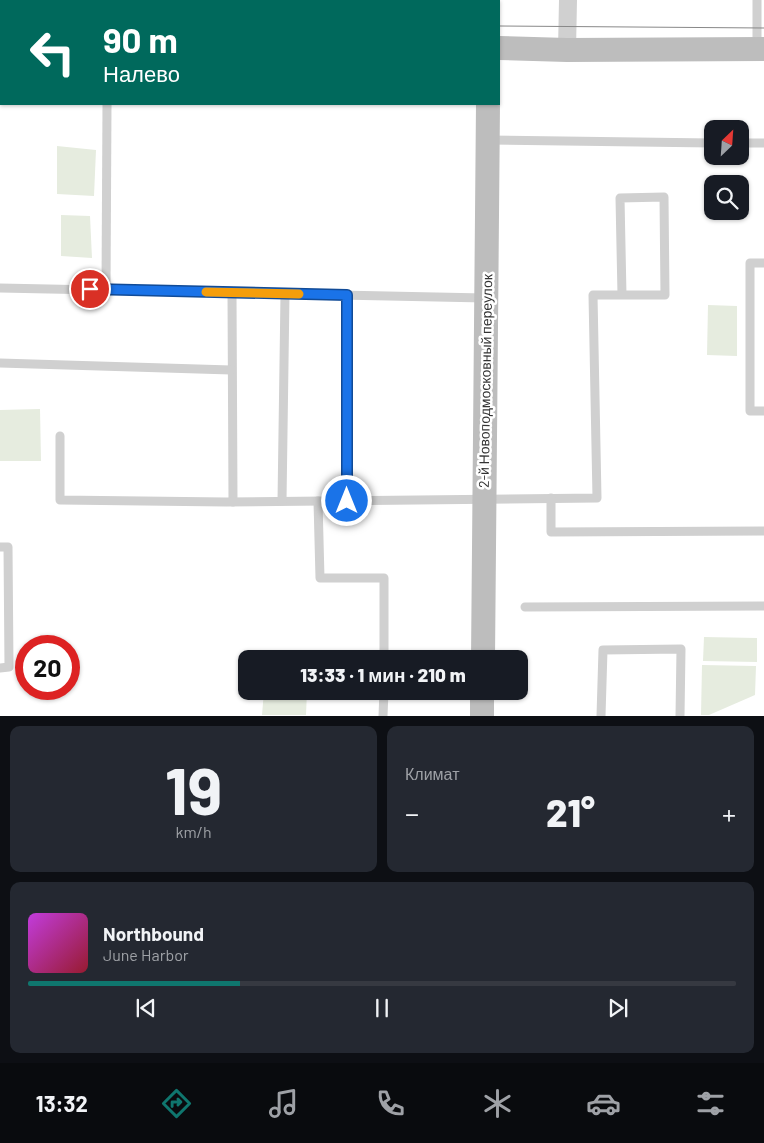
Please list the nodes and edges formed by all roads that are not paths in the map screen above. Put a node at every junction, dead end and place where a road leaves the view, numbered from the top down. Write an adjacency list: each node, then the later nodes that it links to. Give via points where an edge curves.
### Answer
1 (568, 0): 5 (street)
2 (757, 0): 4 (lane)
3 (500, 48): 5 (street)
4 (760, 49): 5 (street)
5 (567, 50)
6 (107, 105): 14 (lane)
7 (488, 105): 8 (street, 2-й Новоподмосковный переулок)
8 (488, 140): 9 (lane); 19 (street, 2-й Новоподмосковный переулок)
9 (704, 143)
10 (749, 143): 11 (lane)
11 (764, 143)
12 (764, 263): 22 (lane, via 750,263 750,411)
13 (0, 288): 14 (lane)
14 (106, 290): 15 (lane)
15 (232, 292): 16 (lane); 21 (lane)
16 (285, 294): 17 (lane); 26 (lane)
17 (347, 295): 19 (lane); 28 (lane)
18 (622, 295): 18 (lane, via 665,294 664,197 620,198); 24 (lane, via 593,295 597,498)
19 (486, 298): 25 (street, 2-й Новоподмосковный переулок)
20 (0, 363): 21 (lane)
21 (231, 370): 29 (lane)
22 (764, 411)
23 (60, 436): 29 (lane, via 60,500)
24 (551, 498): 25 (lane); 30 (lane, via 551,532)
25 (484, 499): 28 (lane); 35 (street, 2-й Новоподмосковный переулок)
26 (282, 501): 27 (lane); 29 (lane)
27 (318, 501): 28 (lane); 34 (lane, via 320,578 384,578)
28 (347, 501)
29 (233, 502)
30 (764, 531)
31 (0, 547): 36 (lane, via 8,547 9,667)
32 (764, 606): 33 (lane)
33 (525, 607)
34 (384, 650)
35 (482, 650)
36 (0, 668)
37 (384, 700): 39 (lane)
38 (482, 700): 40 (street)
39 (384, 716)
40 (482, 716)
41 (601, 716): 42 (lane, via 603,650 681,649)
42 (680, 716)

